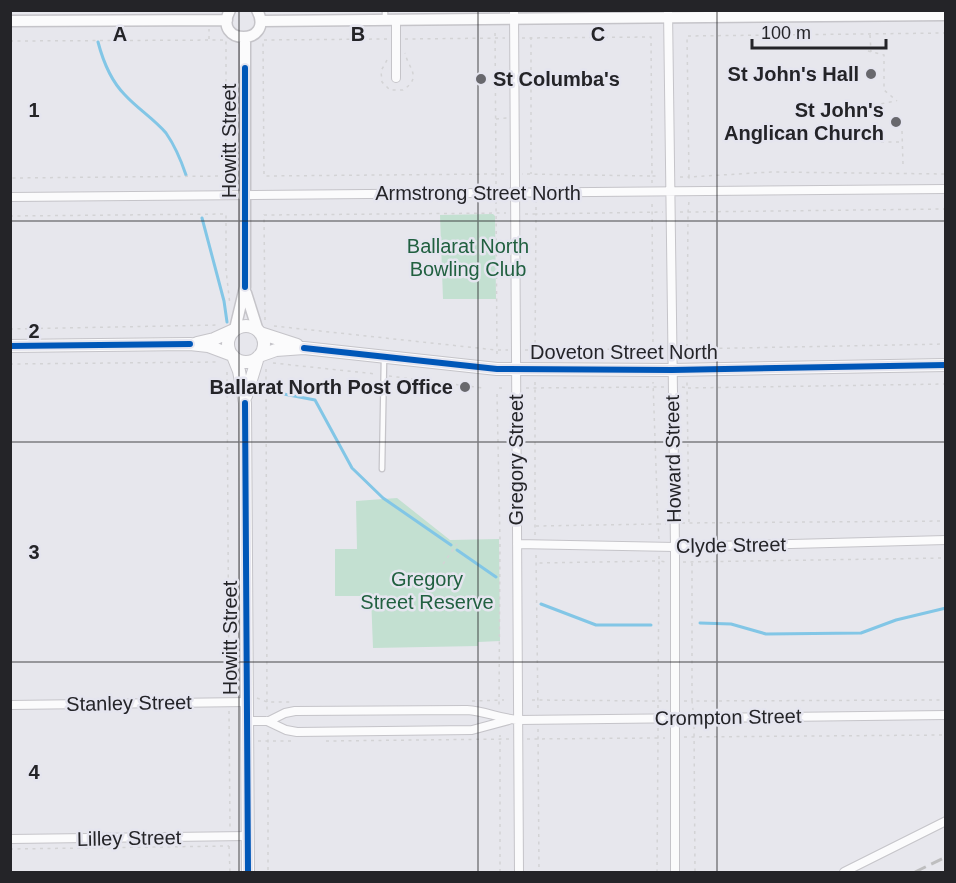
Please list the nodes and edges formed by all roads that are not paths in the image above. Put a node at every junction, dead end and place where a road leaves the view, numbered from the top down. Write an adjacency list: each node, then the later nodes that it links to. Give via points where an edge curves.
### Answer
1 (668, 14): 3 (street); 4 (street); 11 (street, Howard Street)
2 (228, 15): 7 (street); 8 (street, via 229,29)
3 (514, 15): 6 (street); 12 (street, Gregory Street)
4 (945, 15)
5 (259, 16): 6 (street); 8 (street, via 256,33)
6 (389, 17): 9 (street)
7 (10, 21)
8 (245, 38): 13 (street, Howitt Street)
9 (396, 78)
10 (945, 189): 11 (street, Armstrong Street North)
11 (670, 192): 12 (street, Armstrong Street North); 26 (street, Howard Street)
12 (515, 194): 13 (street, Armstrong Street North); 25 (street, Gregory Street)
13 (245, 195): 14 (street, Armstrong Street North); 15 (street, Howitt Street)
14 (10, 197)
15 (245, 287): 16 (street, Howitt Street); 17 (street, Howitt Street)
16 (231, 328): 17 (main road, via 247,326); 18 (main road, via 214,339); 22 (main road)
17 (259, 332): 20 (main road, Doveton Street North); 23 (main road)
18 (190, 344): 19 (main road); 22 (main road, via 207,346)
19 (10, 346)
20 (304, 348): 21 (main road, Doveton Street North); 23 (main road, Doveton Street North, via 276,350)
21 (384, 357): 25 (main road, Doveton Street North); 28 (lane)
22 (231, 358): 23 (main road); 27 (main road, Howitt Street, via 239,371)
23 (262, 360): 27 (main road, Howitt Street, via 251,375)
24 (945, 365): 26 (main road, Doveton Street North)
25 (516, 369): 26 (main road, Doveton Street North); 30 (street, Gregory Street)
26 (672, 370): 31 (street, Howard Street)
27 (245, 403): 32 (main road, Howitt Street)
28 (382, 469)
29 (945, 540): 31 (street, Clyde Street)
30 (517, 544): 31 (street, Clyde Street); 36 (street, Gregory Street)
31 (675, 547): 35 (street, Howard Street)
32 (247, 699): 33 (street, Stanley Street); 37 (main road, Howitt Street)
33 (10, 705)
34 (945, 715): 35 (street, Crompton Street)
35 (675, 718): 36 (street, Crompton Street); 44 (street, Howard Street)
36 (514, 720): 38 (street, Crompton Street, via 483,711 456,710 295,711); 38 (street, Crompton Street, via 472,730 292,732); 43 (street, Gregory Street, via 519,739)
37 (247, 721): 38 (street, Crompton Street); 40 (main road, Howitt Street)
38 (267, 721)
39 (945, 821): 45 (street)
40 (248, 836): 41 (street, Lilley Street, via 230,841); 42 (main road, Howitt Street)
41 (10, 839)
42 (248, 873)
43 (519, 873)
44 (675, 873)
45 (844, 873)

